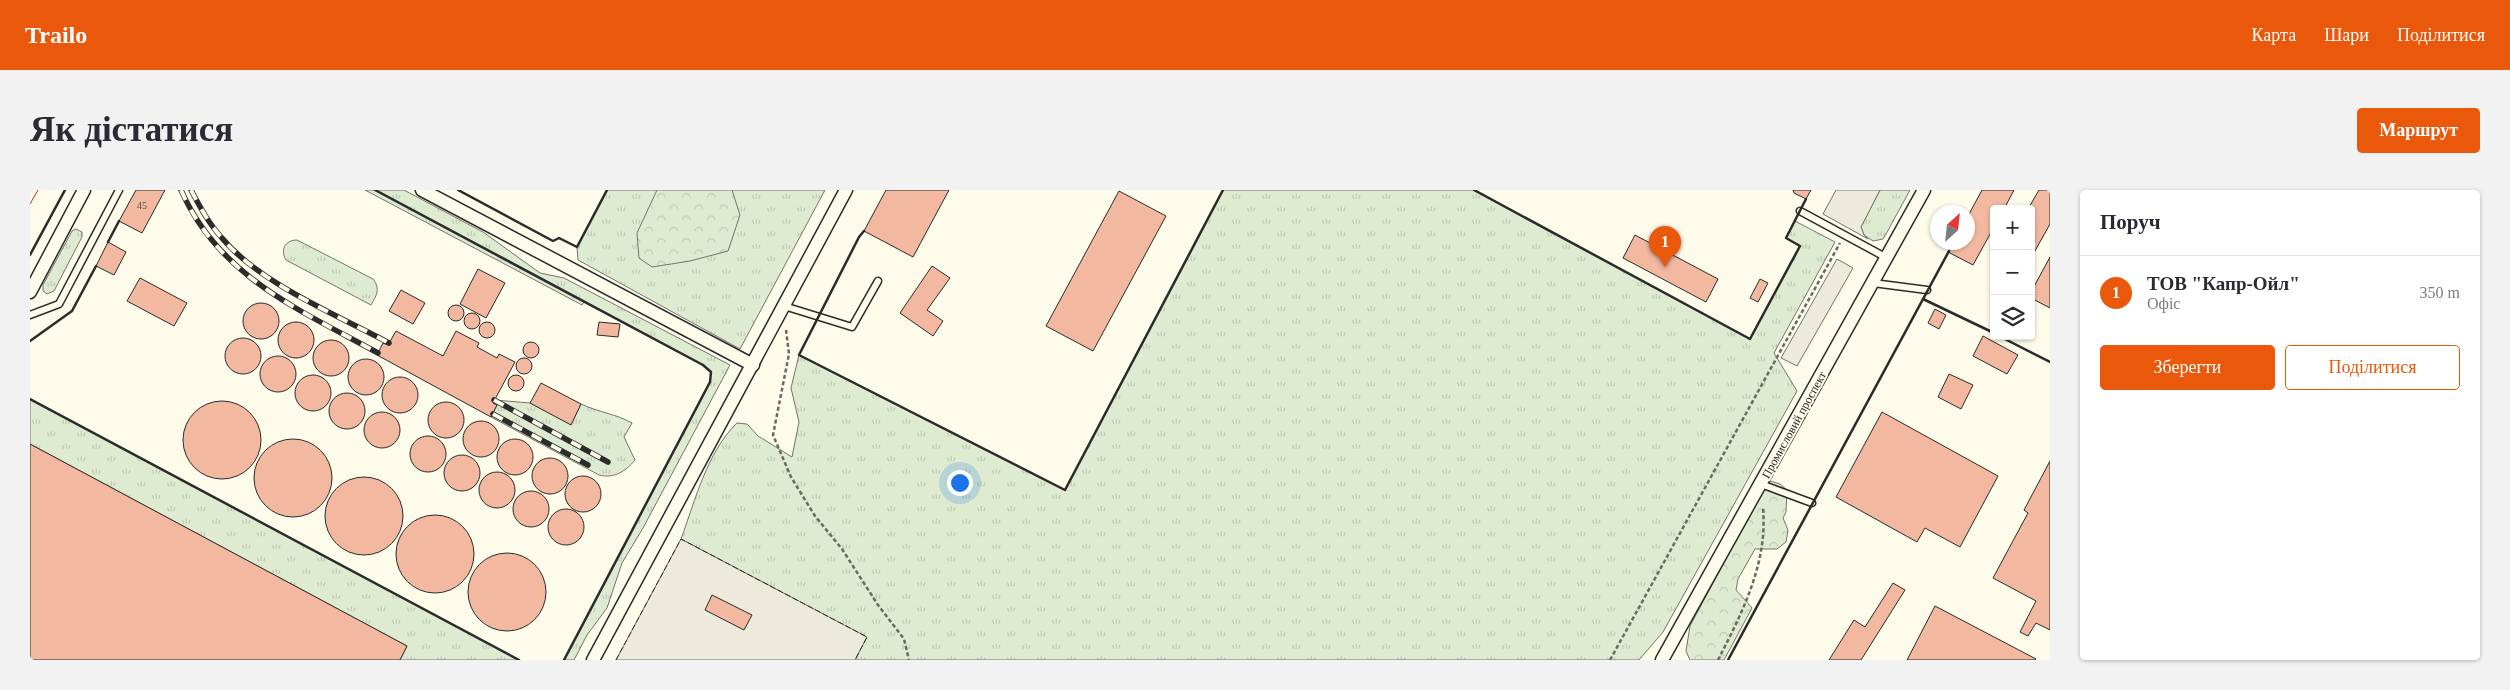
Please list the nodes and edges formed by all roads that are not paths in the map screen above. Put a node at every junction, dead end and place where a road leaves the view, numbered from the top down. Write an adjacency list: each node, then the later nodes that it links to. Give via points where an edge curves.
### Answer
1 (84, 190): 11 (street)
2 (119, 190): 13 (lane, via 59,304)
3 (422, 190): 14 (street)
4 (846, 190): 12 (street)
5 (1924, 190): 7 (street, Промисловий проспект)
6 (1800, 211): 7 (lane)
7 (1887, 258): 9 (street, Промисловий проспект)
8 (878, 281): 12 (lane, via 852,327)
9 (1873, 283): 10 (lane); 15 (street, Промисловий проспект)
10 (1927, 290)
11 (30, 292)
12 (784, 306): 14 (street)
13 (30, 315)
14 (753, 365): 17 (street)
15 (1761, 484): 16 (lane); 18 (street, Промисловий проспект)
16 (1812, 503)
17 (593, 660)
18 (1662, 660)

